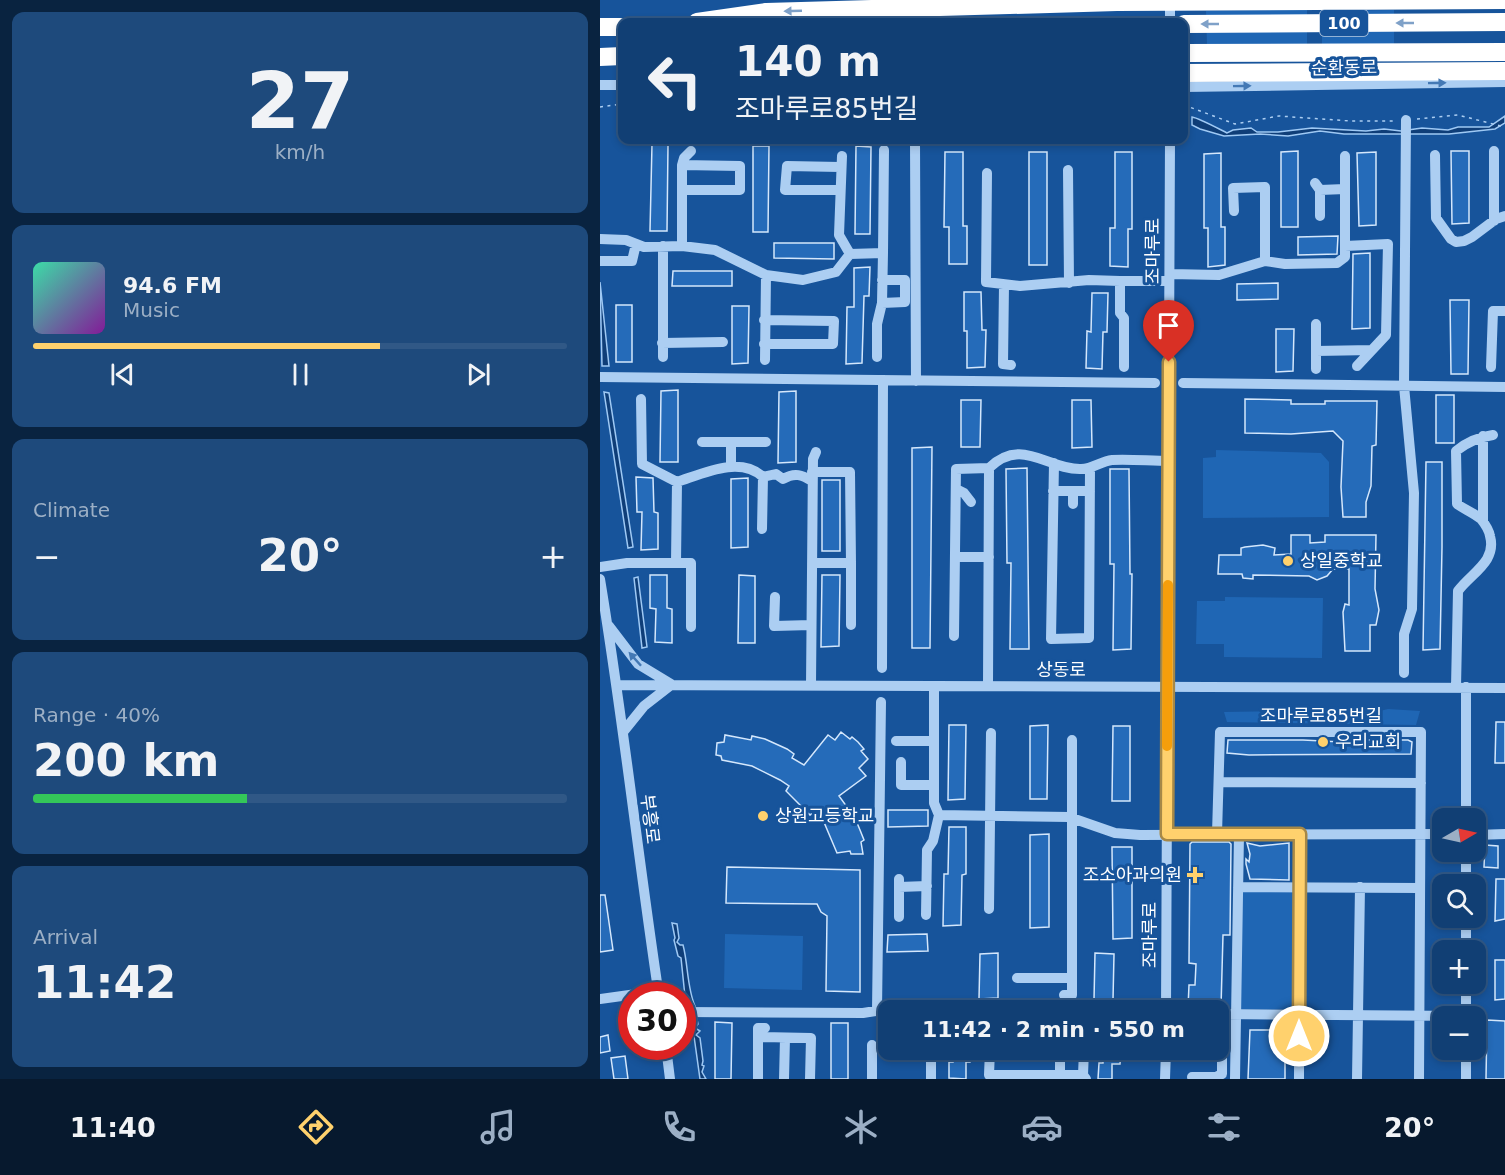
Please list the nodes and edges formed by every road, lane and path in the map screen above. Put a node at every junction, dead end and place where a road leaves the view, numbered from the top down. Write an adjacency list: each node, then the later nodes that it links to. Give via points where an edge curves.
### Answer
1 (1170, 0): 4 (street)
2 (1505, 0): 3 (highway, one-way to 3, via 1117,3 789,11)
3 (725, 18)
4 (1170, 18)
5 (1505, 22): 6 (highway, 100, one-way to 6)
6 (1188, 24)
7 (600, 27): 8 (highway)
8 (618, 27)
9 (1505, 52): 10 (highway, 100)
10 (1188, 53)
11 (618, 56): 12 (highway)
12 (600, 57)
13 (1505, 71): 14 (highway)
14 (1188, 73)
15 (1505, 82): 18 (street, 순환동로, one-way to 15)
16 (600, 85): 17 (street)
17 (618, 85)
18 (1188, 87)
19 (618, 105): 21 (path)
20 (1188, 106): 22 (path, via 1235,124 1279,116 1350,122)
21 (600, 107)
22 (1406, 120): 23 (path, via 1458,115); 78 (street)
23 (1505, 127)
24 (915, 144): 75 (street)
25 (1170, 144): 51 (street, 조마루로)
26 (884, 150): 46 (street)
27 (691, 151): 31 (street)
28 (1494, 152): 40 (street)
29 (1435, 155): 40 (street, via 1436,218 1451,239 1464,241)
30 (1344, 156): 34 (street)
31 (682, 165): 35 (street); 35 (street, via 740,166 740,189)
32 (1068, 170): 54 (street)
33 (987, 173): 55 (street, via 986,282)
34 (1345, 189): 38 (street, via 1318,186); 45 (street)
35 (682, 190): 44 (street)
36 (840, 190): 36 (street, via 841,161 787,166 785,190); 47 (street, via 839,235)
37 (1234, 211): 49 (street, via 1234,184 1265,187)
38 (1320, 216)
39 (1505, 216): 40 (street)
40 (1494, 220)
41 (600, 239): 42 (street)
42 (636, 244): 43 (street); 48 (street, via 632,261)
43 (663, 246): 44 (street); 61 (street)
44 (682, 246): 50 (street, via 715,250)
45 (1345, 246): 49 (street, via 1345,257 1337,263); 63 (street, via 1388,244 1386,334)
46 (883, 253): 47 (street); 52 (street)
47 (850, 254): 50 (street, via 836,272 822,277 803,280)
48 (600, 261)
49 (1265, 261): 51 (street, via 1219,275)
50 (766, 275): 58 (street)
51 (1169, 278): 53 (street); 85 (street, 조마루로)
52 (882, 280): 56 (street); 56 (street, via 905,280 905,302)
53 (1120, 281): 54 (street); 70 (street)
54 (1069, 283): 55 (street)
55 (1004, 285): 68 (street, via 1003,364)
56 (882, 303): 66 (street, via 877,324)
57 (1505, 311): 71 (street, via 1493,311)
58 (764, 320): 62 (street); 62 (street, via 834,321 834,344)
59 (1316, 324): 64 (street)
60 (723, 342): 61 (street)
61 (662, 343): 65 (street)
62 (764, 344): 67 (street)
63 (1372, 350): 64 (street); 69 (street)
64 (1316, 351): 72 (street)
65 (663, 357)
66 (877, 357)
67 (765, 360)
68 (1011, 365)
69 (1357, 366)
70 (1124, 367)
71 (1491, 367)
72 (1316, 369)
73 (600, 377): 74 (street)
74 (883, 380): 75 (street); 116 (street)
75 (916, 381): 76 (street)
76 (1155, 383)
77 (1183, 383): 78 (street)
78 (1404, 386): 79 (street); 117 (street, via 1414,493 1412,609 1404,634)
79 (1505, 387)
80 (641, 399): 92 (street, via 642,464)
81 (702, 442): 82 (street)
82 (731, 442): 83 (street); 87 (street)
83 (766, 442)
84 (816, 452): 90 (street)
85 (1169, 461): 89 (street, via 1110,460); 124 (street, 조마루로)
86 (1054, 463): 88 (street, via 1019,454); 89 (street); 94 (street)
87 (731, 467): 91 (street, via 756,470); 92 (street)
88 (989, 468): 93 (street, via 956,469); 104 (street)
89 (1090, 469): 96 (street)
90 (812, 476): 91 (street, via 796,474 784,484 777,474); 106 (street); 107 (street, via 849,472)
91 (763, 477): 100 (street)
92 (676, 482): 105 (street)
93 (956, 489): 97 (street); 103 (street)
94 (1053, 491): 95 (street); 96 (street, via 1051,639 1089,638)
95 (1073, 491): 96 (street); 98 (street)
96 (1090, 491)
97 (970, 502)
98 (1073, 504)
99 (1483, 521): 99 (street, via 1456,504 1452,451 1488,436); 102 (street)
100 (762, 529)
101 (1505, 543): 102 (street)
102 (1492, 544): 123 (street, via 1484,565 1458,591)
103 (955, 557): 104 (street); 115 (street)
104 (989, 557): 122 (street)
105 (676, 563): 108 (street); 114 (street, via 691,563)
106 (812, 563): 107 (street); 113 (street)
107 (851, 564): 112 (street)
108 (600, 567)
109 (600, 579): 111 (street, 부흥로)
110 (775, 597): 113 (street, via 774,630)
111 (607, 625): 118 (street, 부흥로); 119 (street, one-way to 111, via 638,664)
112 (851, 625)
113 (811, 626): 120 (street)
114 (691, 627)
115 (954, 636)
116 (882, 668)
117 (1404, 673)
118 (617, 685): 119 (street, 상동로); 127 (street, 부흥로)
119 (671, 685): 120 (street, 상동로); 127 (street, via 644,706)
120 (811, 685): 121 (street, 상동로)
121 (934, 686): 122 (street, 상동로); 131 (street)
122 (988, 686): 124 (street, 상동로)
123 (1461, 687): 124 (street, 상동로); 125 (street, 상동로); 136 (street)
124 (1167, 688): 140 (street, 조마루로)
125 (1505, 688)
126 (881, 702): 163 (street)
127 (623, 732): 158 (street, 부흥로)
128 (991, 733): 138 (street)
129 (1072, 740): 139 (street)
130 (896, 741): 131 (street)
131 (934, 741): 135 (street)
132 (901, 762): 135 (street, via 901,785)
133 (1219, 782): 134 (street); 134 (street, 조마루로85번길, via 1220,732 1421,732); 141 (street, 조마루로85번길)
134 (1421, 783): 144 (street, 조마루로85번길)
135 (934, 784): 137 (street, via 934,803)
136 (1466, 808)
137 (939, 815): 138 (street); 148 (street, via 927,850)
138 (989, 816): 139 (street); 153 (street)
139 (1072, 818): 140 (street, via 1115,832); 157 (street)
140 (1167, 834): 141 (street); 162 (street, 조마루로)
141 (1217, 834): 142 (street)
142 (1239, 834): 143 (street); 149 (street)
143 (1300, 834): 144 (street); 150 (street)
144 (1421, 834): 145 (street); 152 (street, 조마루로85번길)
145 (1432, 834)
146 (1486, 834): 147 (street)
147 (1505, 834)
148 (927, 886): 154 (street); 155 (street, via 899,883)
149 (1238, 887): 150 (street); 166 (street)
150 (1300, 887): 151 (street); 167 (street)
151 (1360, 887): 152 (street); 168 (street)
152 (1420, 888): 169 (street, 조마루로85번길)
153 (989, 909)
154 (926, 915)
155 (899, 917)
156 (1017, 978): 157 (street)
157 (1072, 978): 159 (street, via 1072,995)
158 (656, 982)
159 (1064, 996)
160 (618, 997): 161 (street, 부흥로)
161 (600, 999)
162 (1166, 1000)
163 (877, 1011): 164 (street)
164 (696, 1012)
165 (1229, 1014): 166 (street)
166 (1236, 1014): 167 (street); 172 (street)
167 (1299, 1014): 168 (street); 195 (street)
168 (1358, 1015): 169 (street); 196 (street)
169 (1419, 1015): 170 (street); 197 (street, 조마루로85번길)
170 (1432, 1015)
171 (1229, 1034): 172 (street)
172 (1236, 1034): 194 (street)
173 (785, 1038): 187 (street, via 762,1033); 189 (street); 190 (street, via 811,1038)
174 (872, 1045): 191 (street)
175 (668, 1060): 186 (street)
176 (990, 1060): 183 (street, via 989,1075)
177 (1060, 1060): 183 (street)
178 (1084, 1060): 184 (street)
179 (1166, 1060): 193 (street)
180 (1222, 1060): 185 (street, via 1222,1074)
181 (1466, 1060): 198 (street)
182 (931, 1062): 192 (street)
183 (1060, 1075): 184 (street)
184 (1085, 1077)
185 (1192, 1077)
186 (670, 1079)
187 (758, 1079)
188 (780, 1079): 189 (street)
189 (785, 1079)
190 (810, 1079)
191 (872, 1079)
192 (931, 1079)
193 (1166, 1079)
194 (1235, 1079)
195 (1299, 1079)
196 (1358, 1079)
197 (1419, 1079)
198 (1466, 1079)

